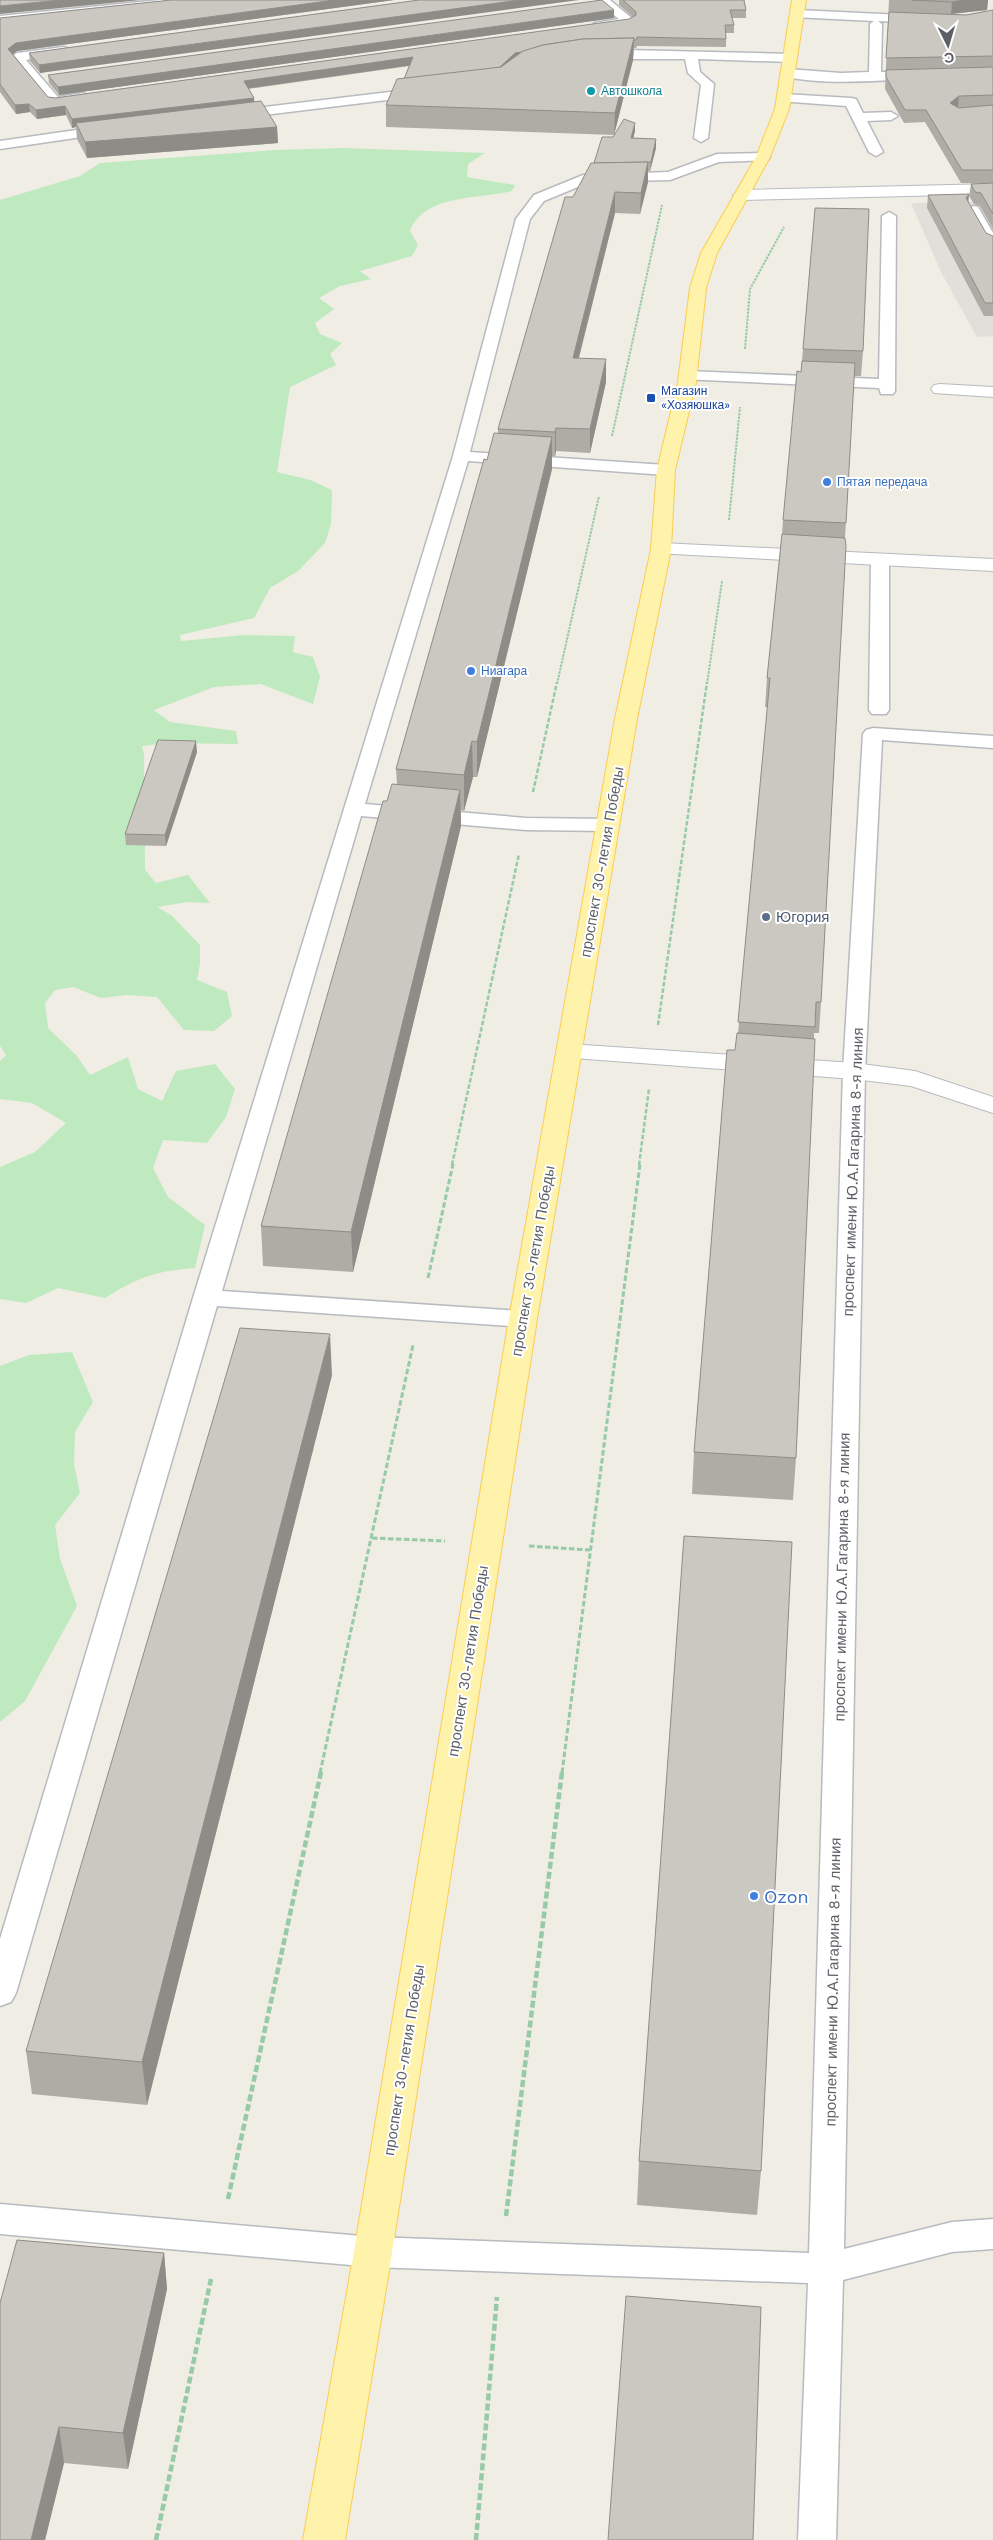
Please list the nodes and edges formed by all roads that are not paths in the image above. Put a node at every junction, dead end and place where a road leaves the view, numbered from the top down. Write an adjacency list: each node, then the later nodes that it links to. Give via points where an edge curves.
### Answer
1 (191, 0): 4 (lane)
2 (619, 0): 9 (lane, via 600,2 629,21)
3 (798, 7): 5 (lane); 13 (main road, проспект 30-летия Победы)
4 (109, 10): 6 (lane, via 86,9); 8 (lane, via 101,21)
5 (932, 19)
6 (0, 20)
7 (876, 24): 17 (lane)
8 (55, 27)
9 (589, 27)
10 (76, 50): 18 (lane, via 17,58)
11 (584, 56): 12 (lane)
12 (691, 56): 13 (lane); 26 (lane, via 694,73 708,84)
13 (790, 58): 14 (main road, проспект 30-летия Победы)
14 (788, 73): 17 (lane); 21 (main road, проспект 30-летия Победы)
15 (934, 75): 17 (lane)
16 (55, 76): 18 (lane)
17 (875, 77)
18 (36, 79): 20 (lane, via 55,101)
19 (433, 91): 22 (lane)
20 (94, 96)
21 (784, 98): 24 (lane, via 851,102); 29 (main road, проспект 30-летия Победы)
22 (219, 116)
23 (891, 116): 24 (lane)
24 (859, 118): 28 (lane)
25 (122, 128): 27 (lane)
26 (701, 138)
27 (0, 145)
28 (876, 152)
29 (763, 157): 31 (main road, проспект 30-летия Победы); 38 (lane, via 717,158 670,176 588,178 539,198 523,219)
30 (993, 188): 31 (street)
31 (741, 195): 35 (main road, проспект 30-летия Победы, via 709,253 698,288)
32 (973, 210): 34 (lane)
33 (889, 216): 35 (lane, via 887,388)
34 (993, 245)
35 (687, 376): 39 (main road, проспект 30-летия Победы)
36 (940, 389): 37 (street)
37 (993, 392)
38 (460, 456): 39 (lane); 45 (lane)
39 (666, 470): 40 (main road, проспект 30-летия Победы)
40 (661, 549): 41 (street); 46 (main road, проспект 30-летия Победы, via 626,719)
41 (880, 560): 42 (street); 43 (lane)
42 (993, 565)
43 (880, 710)
44 (993, 742): 48 (lane, проспект имени Ю.А.Гагарина 8-я линия, via 873,734)
45 (353, 809): 46 (lane, via 526,824); 50 (lane)
46 (609, 825): 47 (main road, проспект 30-летия Победы)
47 (569, 1052): 48 (street); 51 (main road, проспект 30-летия Победы)
48 (854, 1071): 49 (street, via 915,1080); 56 (lane, проспект имени Ю.А.Гагарина 8-я линия)
49 (993, 1104)
50 (206, 1298): 51 (lane); 52 (lane)
51 (523, 1319): 55 (main road, проспект 30-летия Победы)
52 (0, 1993)
53 (0, 2219): 55 (lane)
54 (993, 2234): 56 (lane, via 952,2236)
55 (373, 2252): 56 (lane); 57 (main road, проспект 30-летия Победы)
56 (826, 2269): 58 (lane, проспект имени Ю.А.Гагарина 8-я линия)
57 (324, 2540)
58 (817, 2540)

